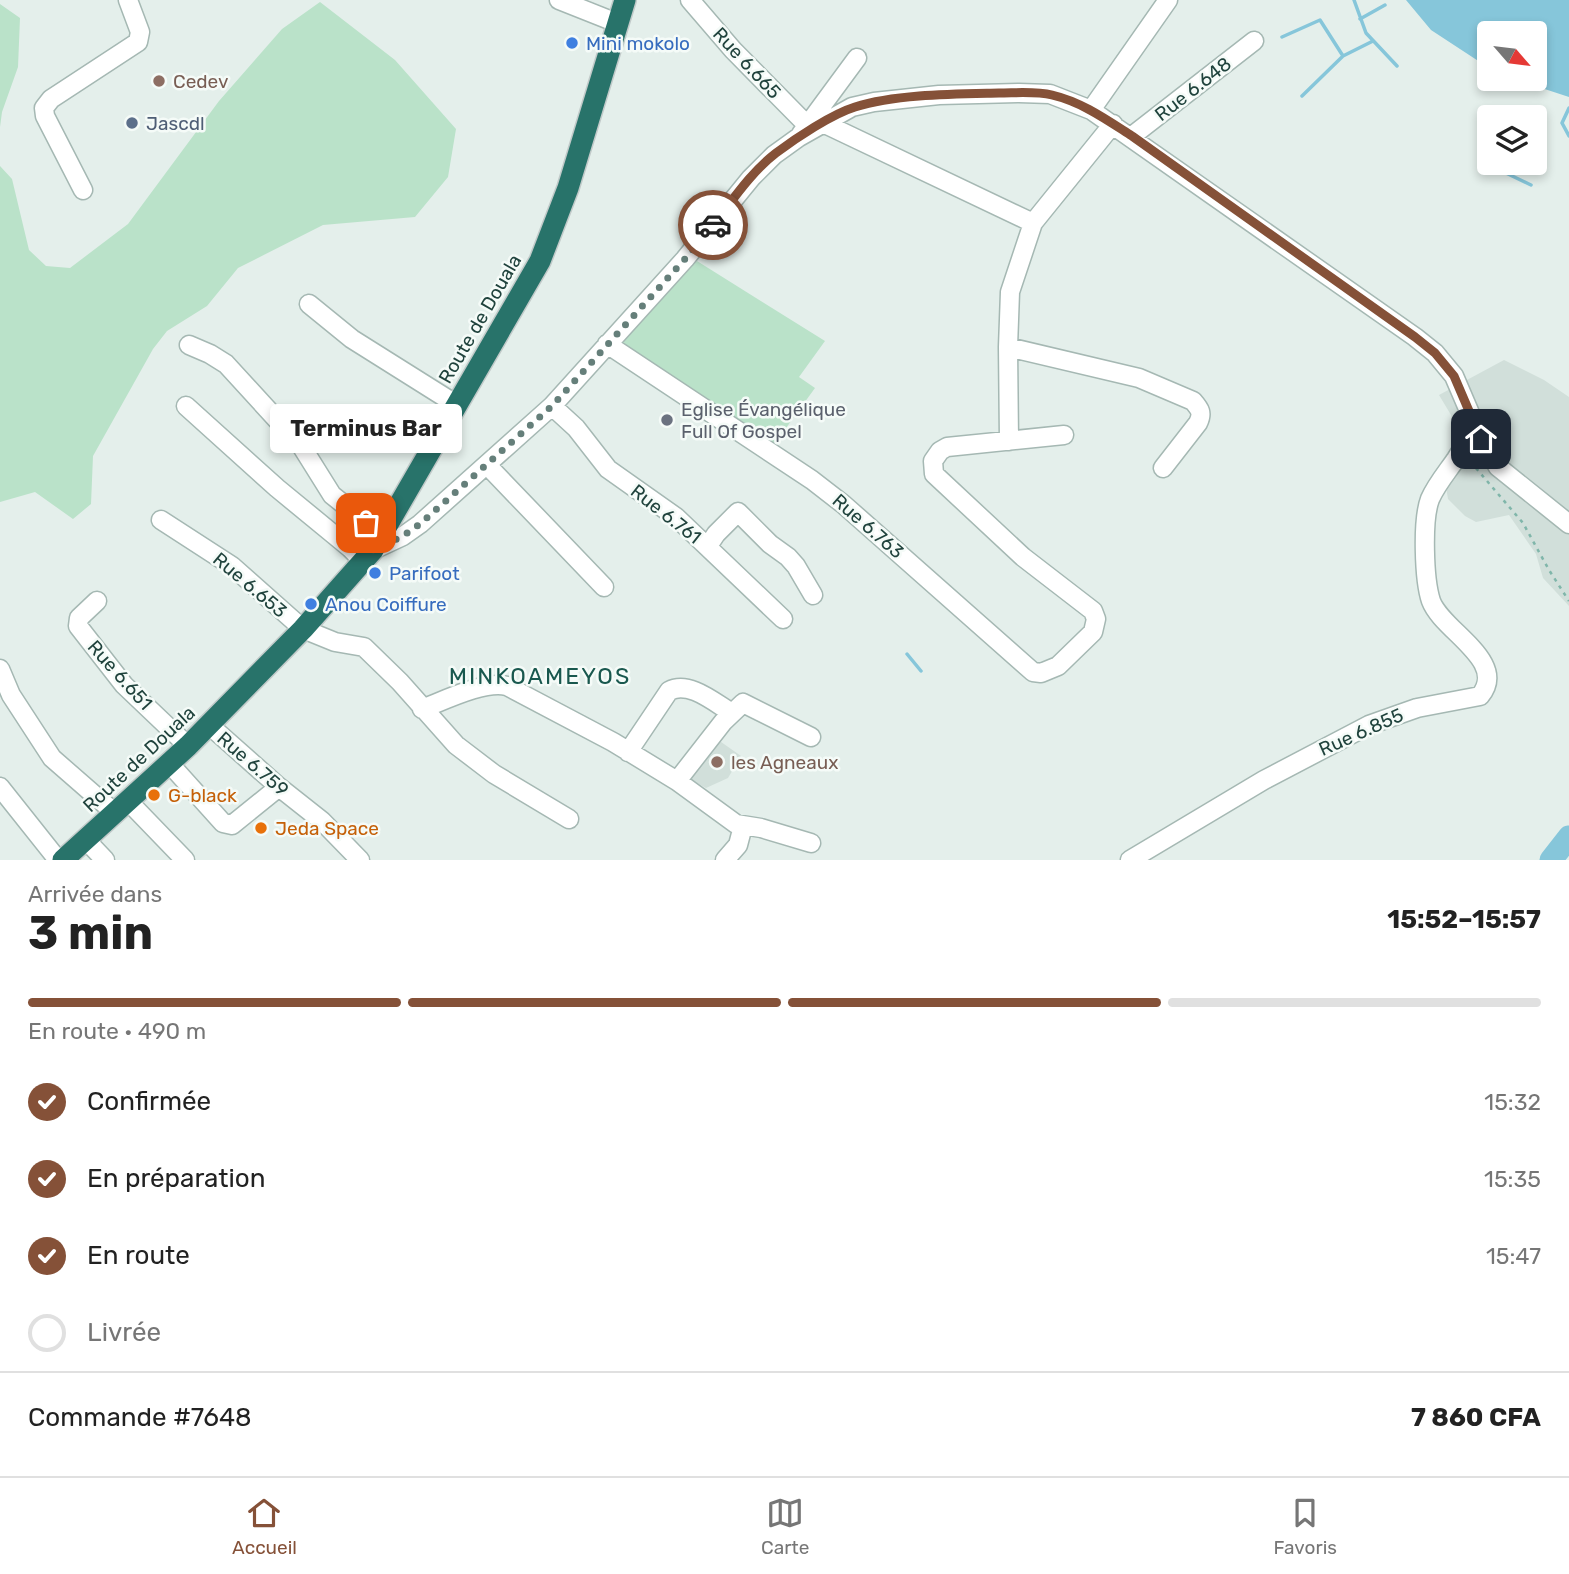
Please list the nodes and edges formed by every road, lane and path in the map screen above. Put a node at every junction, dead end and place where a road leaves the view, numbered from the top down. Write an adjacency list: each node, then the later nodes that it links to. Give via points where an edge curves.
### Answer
1 (128, 0): 13 (street, via 140,32 138,43 44,108)
2 (559, 0): 6 (street)
3 (625, 0): 6 (highway, Route de Douala)
4 (690, 0): 11 (street, Rue 6.665)
5 (1168, 0): 9 (street)
6 (617, 23): 19 (highway, Route de Douala, via 568,188 540,261)
7 (1254, 41): 12 (street, Rue 6.648)
8 (857, 58): 11 (street)
9 (1091, 110): 10 (street); 11 (street, via 1051,94 974,93 874,102 852,107)
10 (1113, 124): 12 (street); 14 (street)
11 (809, 128): 14 (street); 16 (street, via 751,178)
12 (1132, 136): 22 (street, via 1435,353 1454,376)
13 (83, 190)
14 (1034, 223): 18 (street, via 1010,292)
15 (309, 304): 19 (street, via 352,339)
16 (607, 344): 21 (street); 24 (street, Rue 6.763, via 812,480 1033,671 1041,673 1058,667 1093,632 1093,611 1023,557 934,474 933,461 947,447)
17 (189, 345): 30 (street, via 211,354 235,373 302,447)
18 (1008, 347): 24 (street); 26 (street, via 1139,377 1193,401 1202,415)
19 (457, 405): 30 (highway, Route de Douala)
20 (186, 406): 30 (street, via 350,548)
21 (552, 406): 25 (street); 29 (street, Rue 6.761, via 608,469 671,513)
22 (1478, 432): 28 (street, via 1498,467); 34 (path, via 1475,467 1523,523); 59 (street, Rue 6.855, via 1429,501 1426,564 1432,603 1481,659 1489,674 1487,688 1480,696 1417,708 1368,725)
23 (1064, 435): 24 (street)
24 (1009, 441)
25 (487, 465): 30 (street, via 420,524); 31 (street)
26 (1163, 468)
27 (160, 520): 36 (street, Rue 6.653, via 232,566)
28 (1569, 524)
29 (708, 546): 32 (street, via 738,512 796,566); 35 (street, Rue 6.761)
30 (373, 549): 36 (highway, Route de Douala)
31 (604, 587)
32 (813, 595)
33 (97, 601): 42 (street, Rue 6.651, via 79,618 78,626 130,691)
34 (1569, 601)
35 (783, 619)
36 (303, 629): 38 (street, Rue 6.653, via 364,647); 40 (highway, Route de Douala)
37 (0, 669): 48 (street, via 51,758)
38 (422, 709): 43 (street, via 499,684); 49 (street, Rue 6.653, via 481,764)
39 (732, 712): 41 (street, via 746,704); 43 (street, via 677,686); 45 (street)
40 (208, 724): 42 (highway, Route de Douala); 47 (street, Rue 6.759)
41 (811, 737)
42 (188, 746): 44 (highway, Route de Douala)
43 (628, 752): 45 (street)
44 (169, 763): 47 (street, via 227,825); 48 (highway, Route de Douala)
45 (677, 781): 50 (street)
46 (0, 787): 53 (street)
47 (279, 787): 57 (street, Rue 6.759, via 323,821)
48 (122, 807): 51 (highway, Route de Douala); 56 (street)
49 (569, 819)
50 (743, 826): 52 (street); 58 (street, via 738,845)
51 (86, 839): 54 (highway, Route de Douala); 55 (street)
52 (811, 843)
53 (58, 860)
54 (63, 860)
55 (104, 860)
56 (185, 860)
57 (360, 860)
58 (725, 860)
59 (1130, 860)

